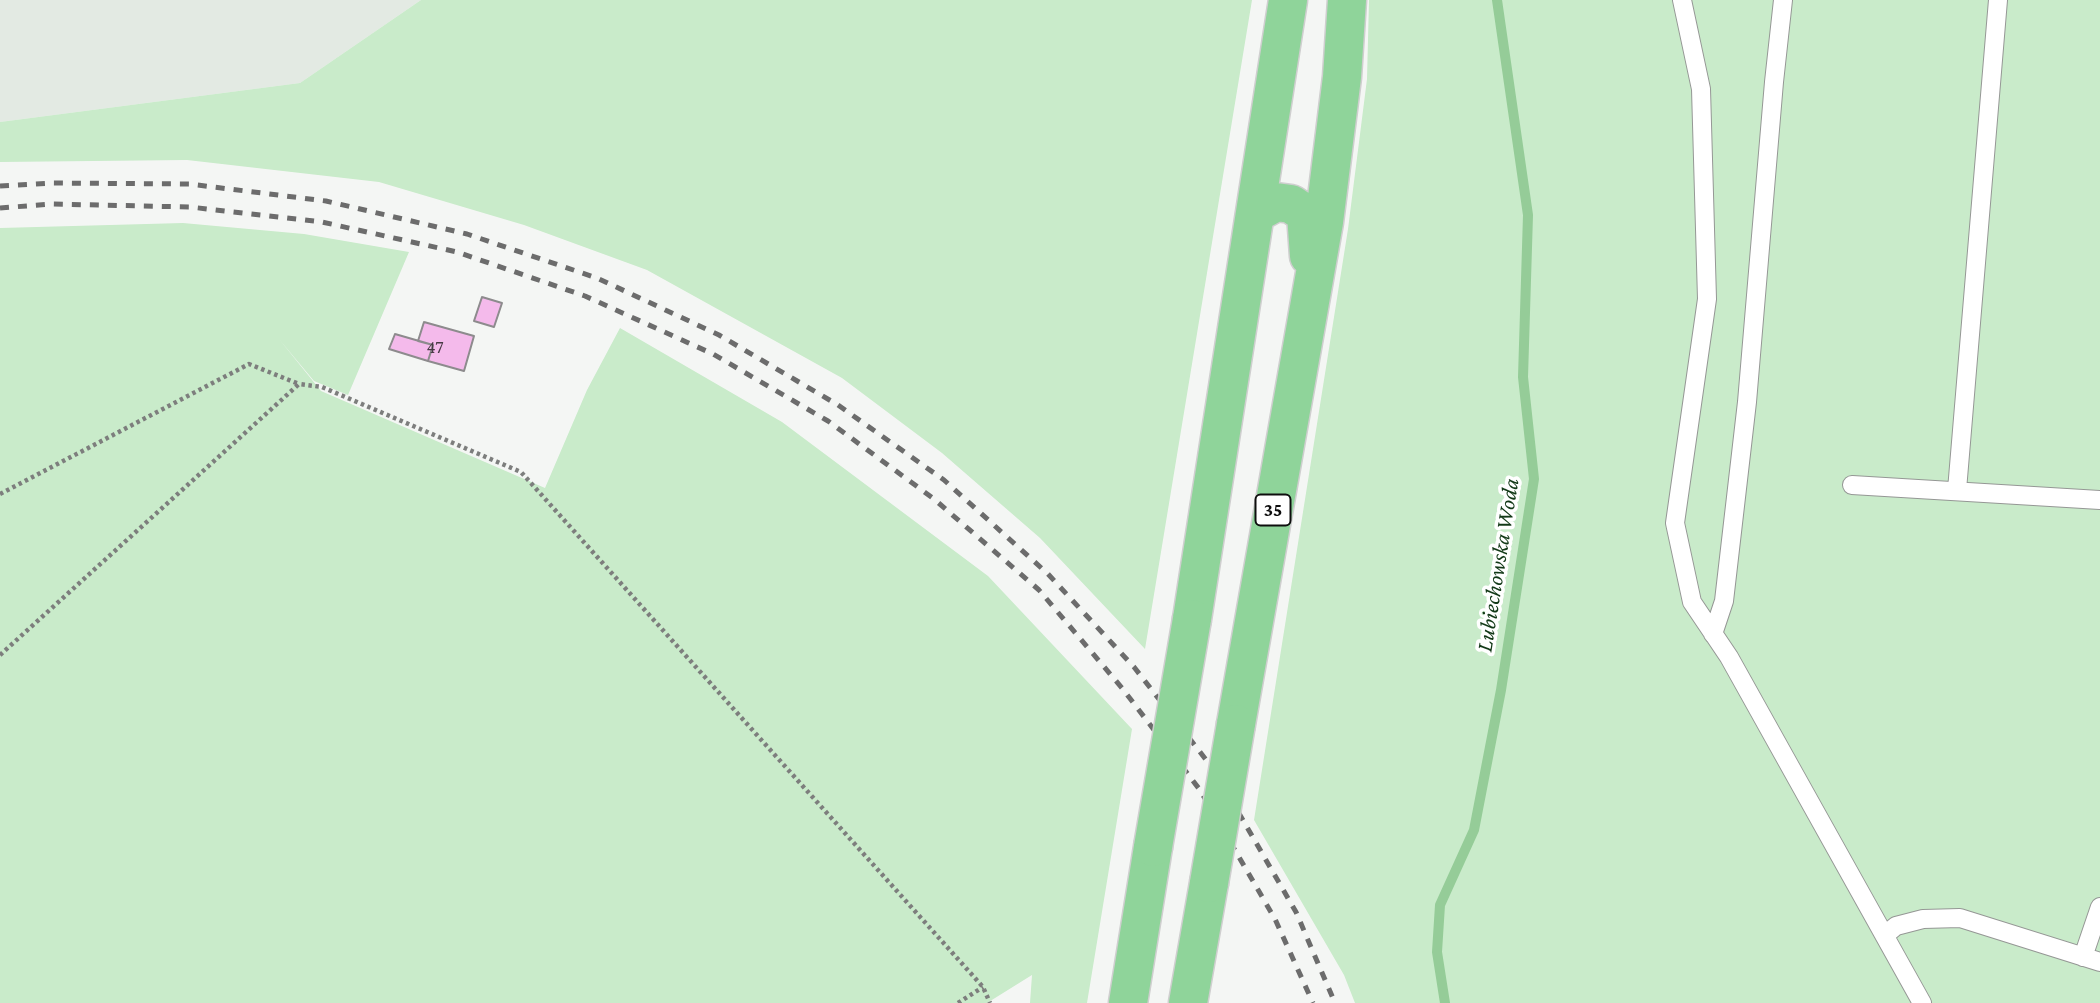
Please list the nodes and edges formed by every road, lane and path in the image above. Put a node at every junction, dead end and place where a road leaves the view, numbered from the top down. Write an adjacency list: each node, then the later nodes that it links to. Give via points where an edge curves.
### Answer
1 (1287, 0): 6 (main road)
2 (1347, 0): 7 (main road, 35, via 1334,150)
3 (1682, 0): 13 (lane, via 1701,89 1707,299 1675,523 1692,602)
4 (1783, 0): 13 (lane, via 1745,415 1724,601)
5 (1997, 0): 10 (lane)
6 (1256, 213): 7 (main road, via 1276,202 1291,204 1306,214); 21 (main road, bridge)
7 (1311, 296): 22 (main road, 35, bridge)
8 (299, 384): 11 (path, via 249,364); 14 (path); 18 (path, via 322,387 521,472)
9 (1852, 485): 10 (lane)
10 (1957, 491): 12 (lane)
11 (0, 494)
12 (2100, 500)
13 (1713, 634): 16 (lane)
14 (0, 655)
15 (2100, 907): 17 (lane)
16 (1885, 934): 17 (lane, via 1923,919 1959,918); 23 (lane)
17 (2091, 960)
18 (983, 987): 19 (path); 20 (path)
19 (958, 1003)
20 (990, 1003)
21 (1128, 1003)
22 (1188, 1003)
23 (1922, 1003)

